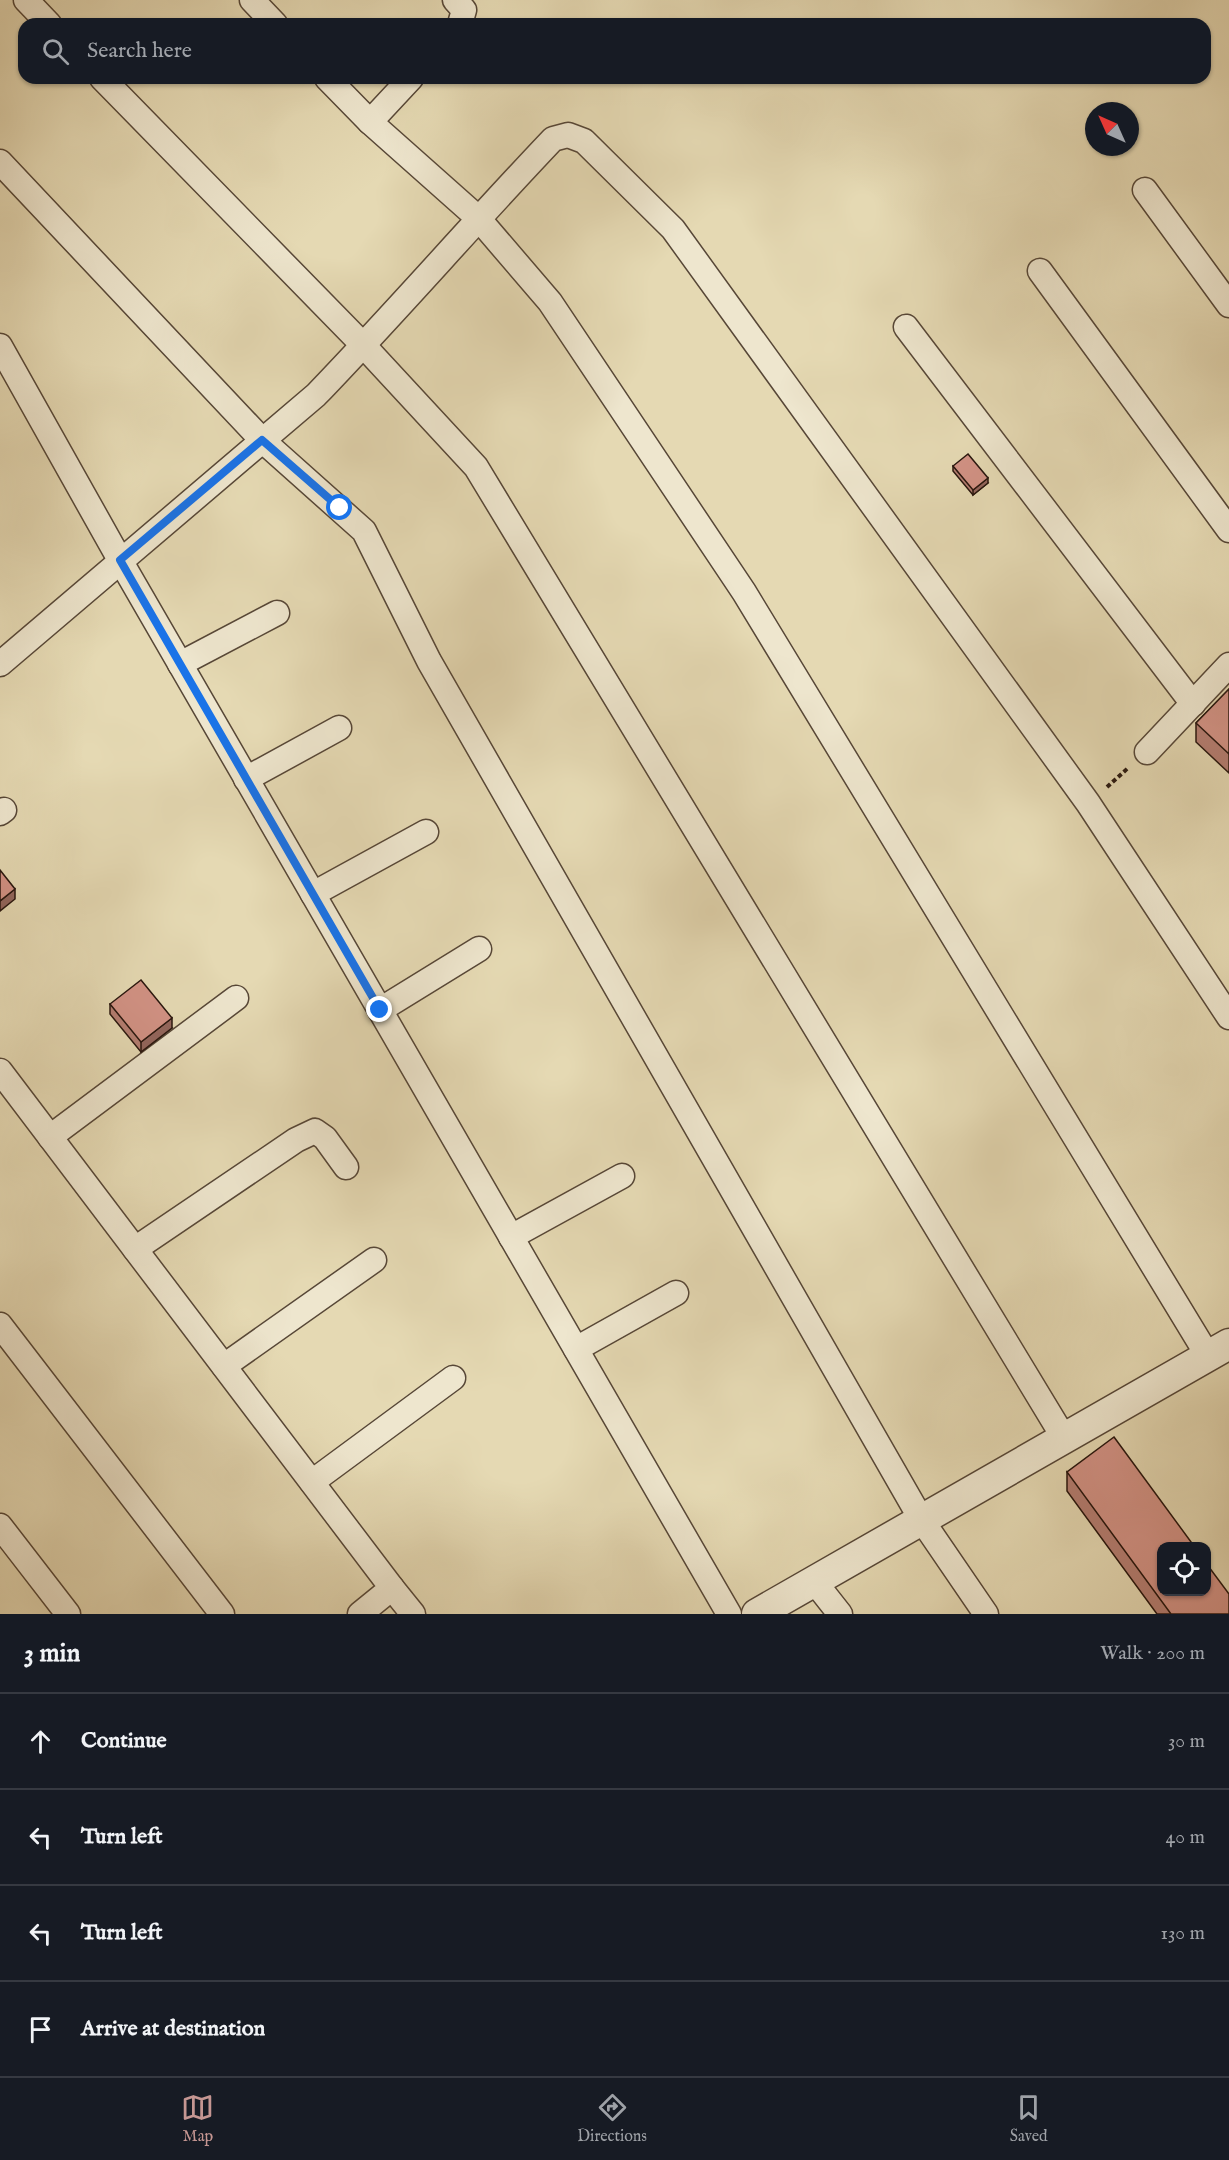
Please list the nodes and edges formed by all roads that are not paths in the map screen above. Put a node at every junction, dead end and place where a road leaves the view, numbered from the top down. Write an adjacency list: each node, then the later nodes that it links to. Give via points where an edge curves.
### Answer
1 (26, 0): 4 (street)
2 (252, 0): 5 (street)
3 (454, 0): 6 (street, via 464,10)
4 (43, 18)
5 (269, 18)
6 (462, 18)
7 (108, 84): 18 (street)
8 (333, 84): 10 (street)
9 (405, 84): 10 (street)
10 (370, 122): 13 (street)
11 (0, 162): 19 (street)
12 (1145, 190): 15 (street)
13 (478, 218): 18 (street); 35 (street, via 553,139 568,135 584,141 673,229 1088,803); 46 (street, via 550,302 744,592)
14 (1040, 271): 20 (street)
15 (1229, 305)
16 (906, 327): 26 (street)
17 (0, 346): 21 (street)
18 (364, 346): 19 (street, via 316,395); 49 (street, via 476,467)
19 (262, 440): 21 (street); 51 (street, via 363,531 429,661)
20 (1229, 530)
21 (120, 560): 23 (street); 24 (street)
22 (277, 613): 24 (street)
23 (3, 654)
24 (180, 664): 29 (street)
25 (1229, 665): 26 (street)
26 (1192, 704): 28 (street)
27 (339, 728): 29 (street)
28 (1147, 752)
29 (246, 779): 31 (street)
30 (426, 832): 31 (street)
31 (313, 894): 34 (street)
32 (479, 949): 34 (street)
33 (236, 998): 37 (street)
34 (380, 1010): 40 (street)
35 (1229, 1017)
36 (0, 1071): 37 (street)
37 (50, 1137): 41 (street)
38 (346, 1167): 41 (street, via 325,1138 315,1131)
39 (622, 1176): 40 (street)
40 (511, 1237): 45 (street)
41 (135, 1249): 47 (street)
42 (374, 1260): 47 (street)
43 (676, 1293): 45 (street)
44 (0, 1325): 56 (street)
45 (576, 1350): 59 (street)
46 (1218, 1350): 49 (street)
47 (224, 1366): 50 (street)
48 (453, 1378): 50 (street)
49 (1064, 1438): 51 (street)
50 (312, 1482): 54 (street)
51 (921, 1519): 53 (street); 62 (street)
52 (0, 1526): 55 (street)
53 (814, 1581): 60 (street); 61 (street)
54 (392, 1588): 57 (street); 58 (street)
55 (68, 1614)
56 (222, 1614)
57 (360, 1614)
58 (413, 1614)
59 (729, 1614)
60 (757, 1614)
61 (840, 1614)
62 (986, 1614)

